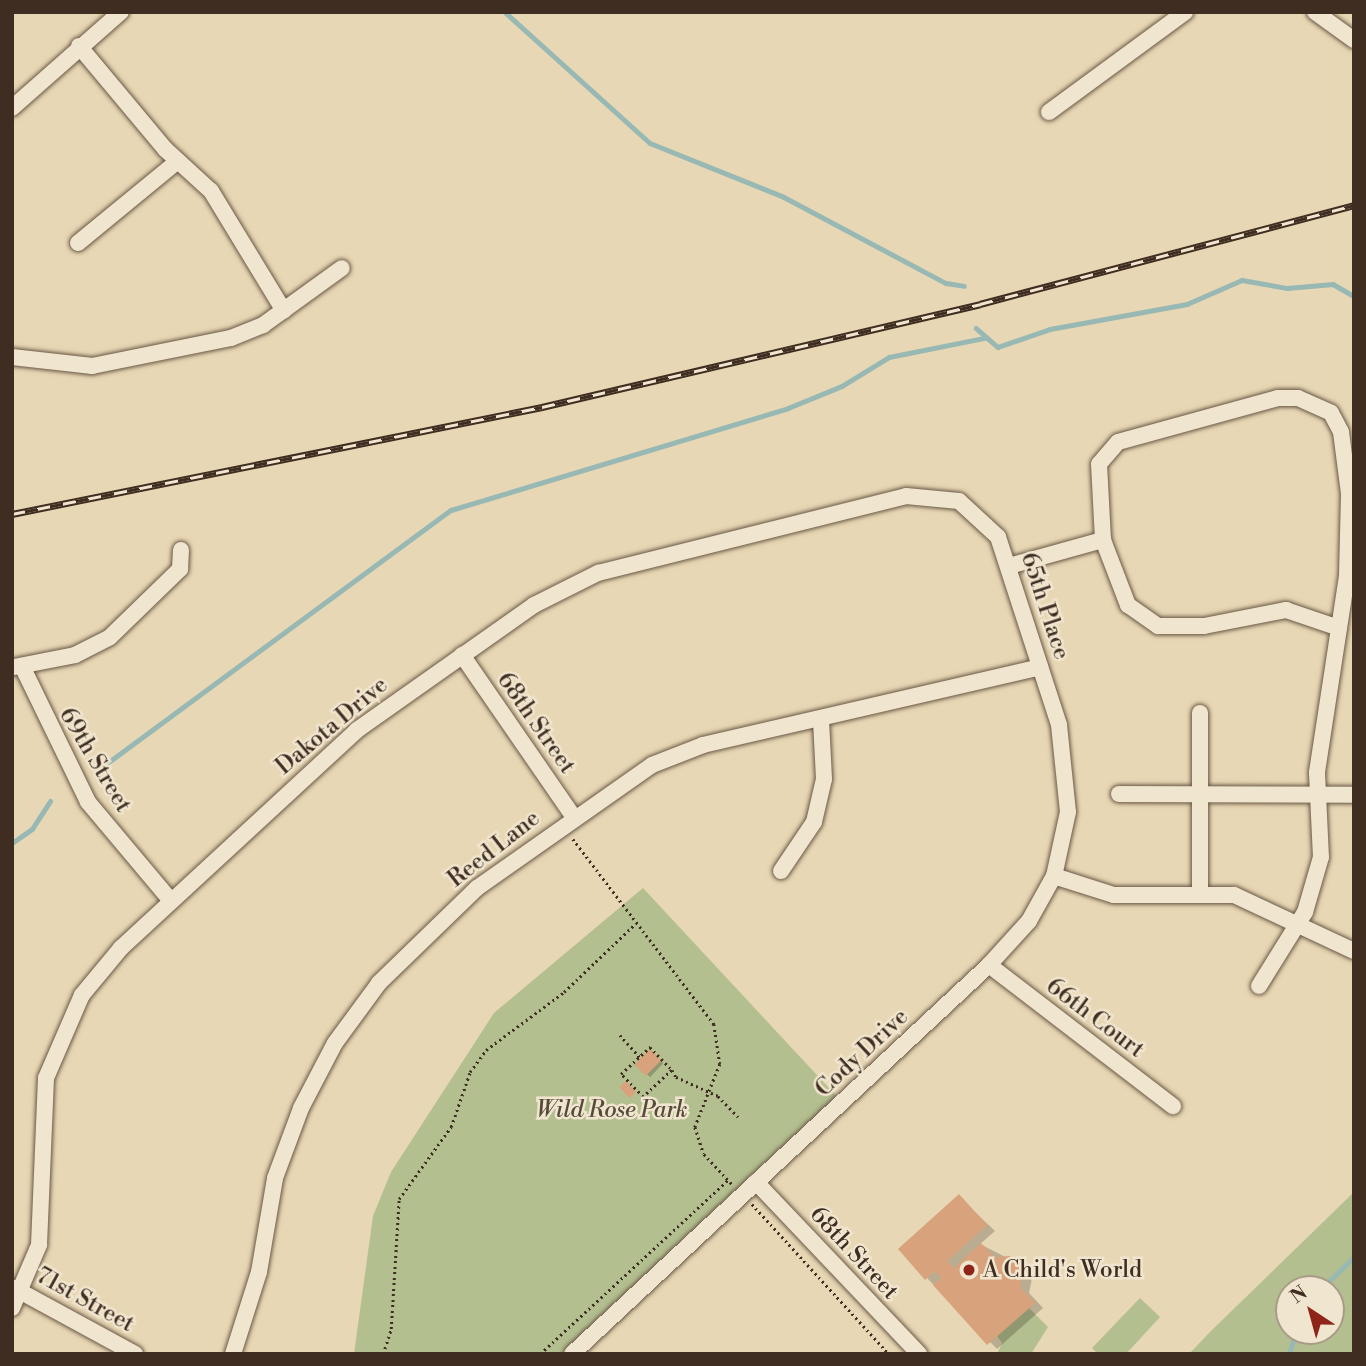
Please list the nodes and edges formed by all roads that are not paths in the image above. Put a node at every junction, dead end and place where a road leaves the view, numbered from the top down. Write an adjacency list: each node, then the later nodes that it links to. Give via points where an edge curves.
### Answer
1 (121, 12): 5 (street)
2 (1185, 12): 7 (street)
3 (1315, 12): 4 (street)
4 (1354, 40)
5 (79, 46): 6 (street); 8 (street)
6 (12, 108)
7 (1049, 112)
8 (178, 161): 9 (street); 11 (street, via 218,201)
9 (78, 243)
10 (342, 268): 11 (street)
11 (284, 310): 12 (street, via 231,338 92,366)
12 (12, 356)
13 (973, 509): 16 (street, 65th Place, via 998,537); 18 (street, Dakota Drive, via 943,496 910,495 631,561 565,587)
14 (1102, 540): 16 (street); 17 (street, via 1128,605 1158,626 1204,626 1286,610); 17 (street, via 1099,464 1118,442 1237,405 1298,398 1331,413 1341,432 1349,494)
15 (181, 550): 19 (street, via 180,569 110,637 75,655)
16 (1009, 566): 20 (street, 65th Place)
17 (1339, 628): 24 (street)
18 (462, 655): 28 (street, 68th Street); 32 (street, Dakota Drive, via 357,730)
19 (17, 667): 32 (street, 69th Street, via 88,802)
20 (1040, 667): 22 (street, Reed Lane); 23 (street, 65th Place)
21 (1200, 713): 26 (street)
22 (821, 720): 28 (street, Reed Lane, via 665,760); 29 (street, via 824,779 814,822)
23 (1059, 725): 30 (street, Cody Drive, via 1068,812)
24 (1318, 793): 26 (street); 27 (street); 33 (street, via 1321,857)
25 (1119, 794): 26 (street)
26 (1199, 794): 31 (street)
27 (1354, 795)
28 (573, 816): 42 (street, Reed Lane, via 421,939 335,1043 301,1108 275,1178 260,1272)
29 (781, 871)
30 (1054, 876): 31 (street, via 1115,895); 35 (street, Cody Drive, via 1029,921)
31 (1200, 891): 33 (street, via 1234,895)
32 (172, 901): 39 (street, Dakota Drive, via 99,972 54,1051 41,1108 39,1245)
33 (1298, 922): 34 (street); 36 (street)
34 (1354, 951)
35 (989, 965): 37 (street, 66th Court); 38 (street, Cody Drive)
36 (1259, 986)
37 (1173, 1106)
38 (756, 1182): 43 (street, Cody Drive); 44 (street, 68th Street)
39 (17, 1289): 40 (street, Dakota Drive); 41 (street, 71st Street)
40 (12, 1308)
41 (135, 1354)
42 (233, 1354)
43 (572, 1354)
44 (919, 1354)

